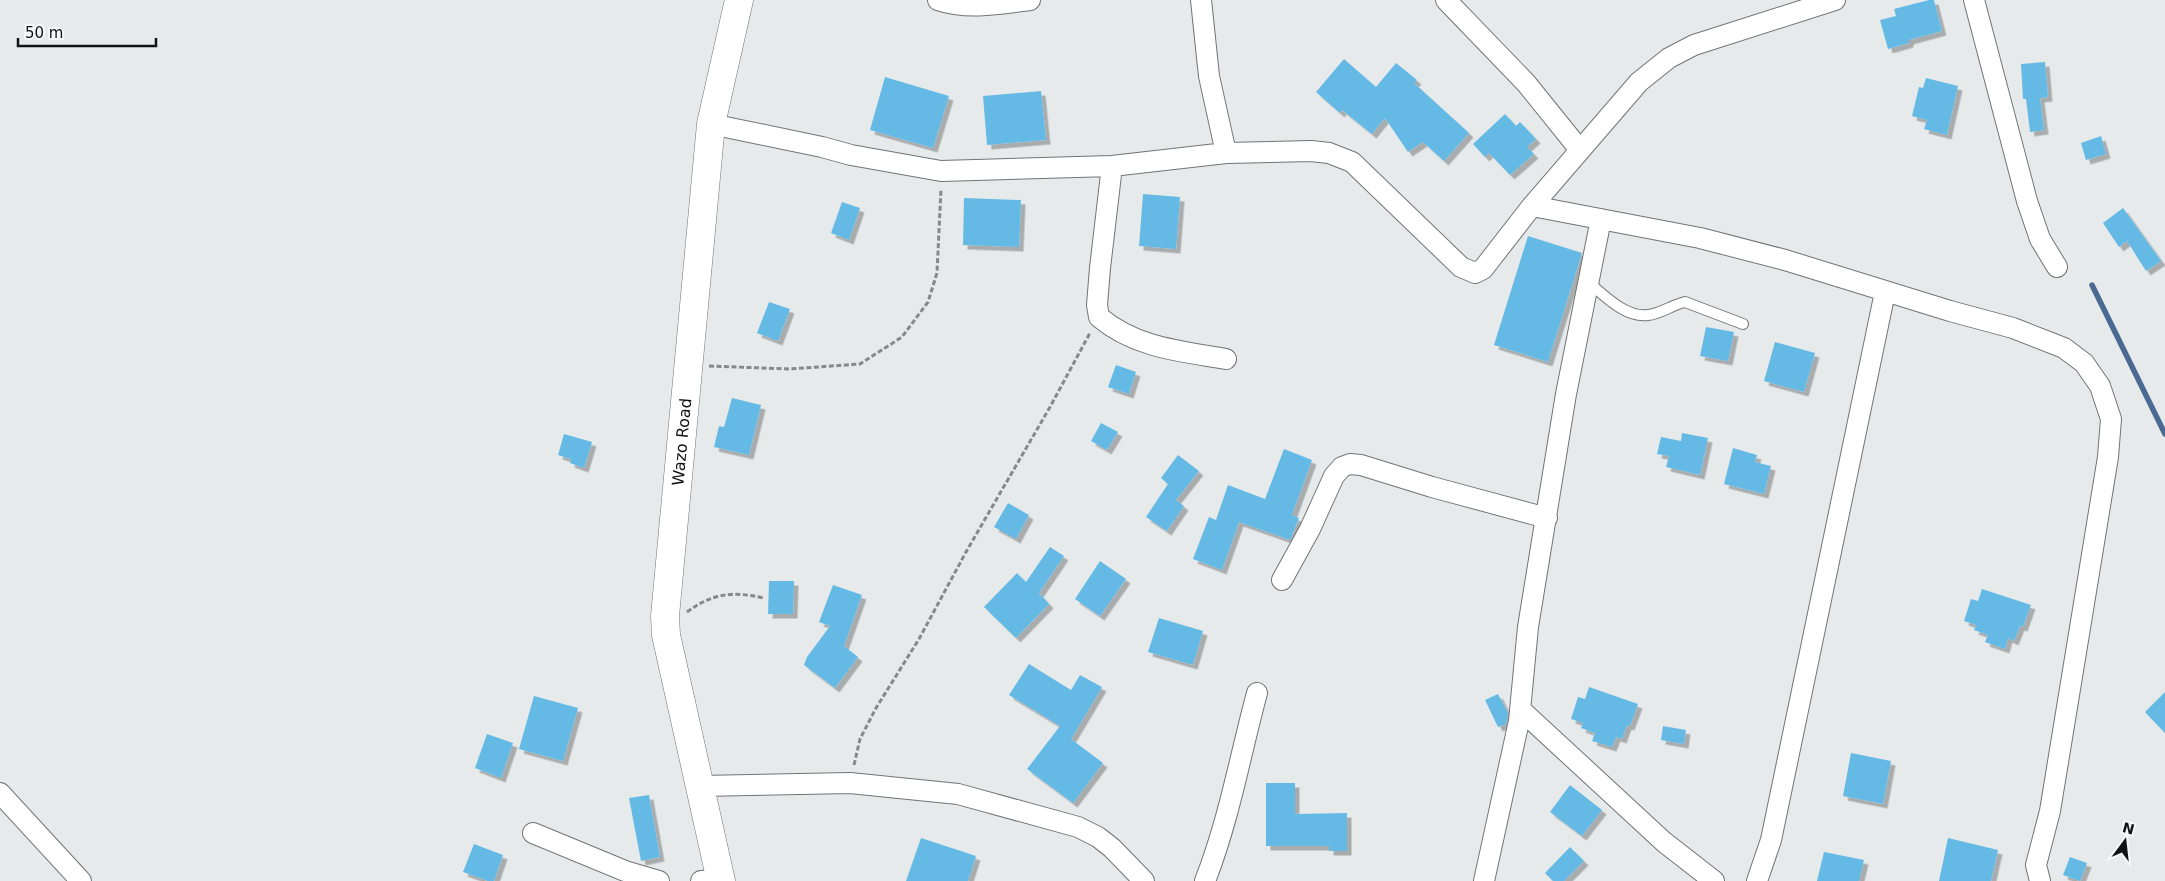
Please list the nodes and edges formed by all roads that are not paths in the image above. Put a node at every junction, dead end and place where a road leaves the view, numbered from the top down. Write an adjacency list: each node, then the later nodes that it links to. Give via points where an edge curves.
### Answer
1 (739, 0): 8 (main road, Wazo Road)
2 (938, 0): 3 (street, via 955,6)
3 (1030, 0)
4 (1201, 0): 10 (street, via 1209,76)
5 (1446, 0): 9 (street, via 1526,83)
6 (1835, 0): 9 (street, via 1694,45 1669,58 1639,82)
7 (1974, 0): 14 (street, via 2027,201 2040,239)
8 (711, 124): 11 (street, via 941,171); 23 (main road, Wazo Road, via 665,616 666,635)
9 (1580, 150): 12 (street)
10 (1226, 153): 11 (street); 12 (street, via 1311,151 1329,153 1352,162 1470,272 1483,269)
11 (1112, 166): 18 (street, via 1100,268 1099,317 1113,329 1141,343)
12 (1532, 206): 13 (street)
13 (1601, 219): 15 (street); 16 (street, via 1700,238 1785,260)
14 (2057, 267)
15 (1588, 282): 17 (lane, via 1627,312 1638,315 1649,315 1684,302); 19 (street, via 1570,371)
16 (1885, 292): 33 (street, via 1772,840); 34 (street, via 2013,328 2064,348 2084,363 2100,386 2111,419 2108,457 2050,811 2036,865)
17 (1743, 324)
18 (1226, 359)
19 (1547, 518): 20 (street, via 1350,464 1334,476); 22 (street, via 1528,627)
20 (1282, 580)
21 (1257, 693): 30 (street, via 1234,791)
22 (1520, 709): 31 (street); 32 (street, via 1664,842)
23 (700, 786): 28 (main road, Wazo Road); 29 (street, via 850,783 958,794 1078,827 1112,848)
24 (0, 793): 26 (street)
25 (533, 833): 27 (street, via 625,871)
26 (81, 881)
27 (659, 881)
28 (714, 881)
29 (1144, 881)
30 (1205, 881)
31 (1484, 881)
32 (1714, 881)
33 (1757, 881)
34 (2040, 881)

